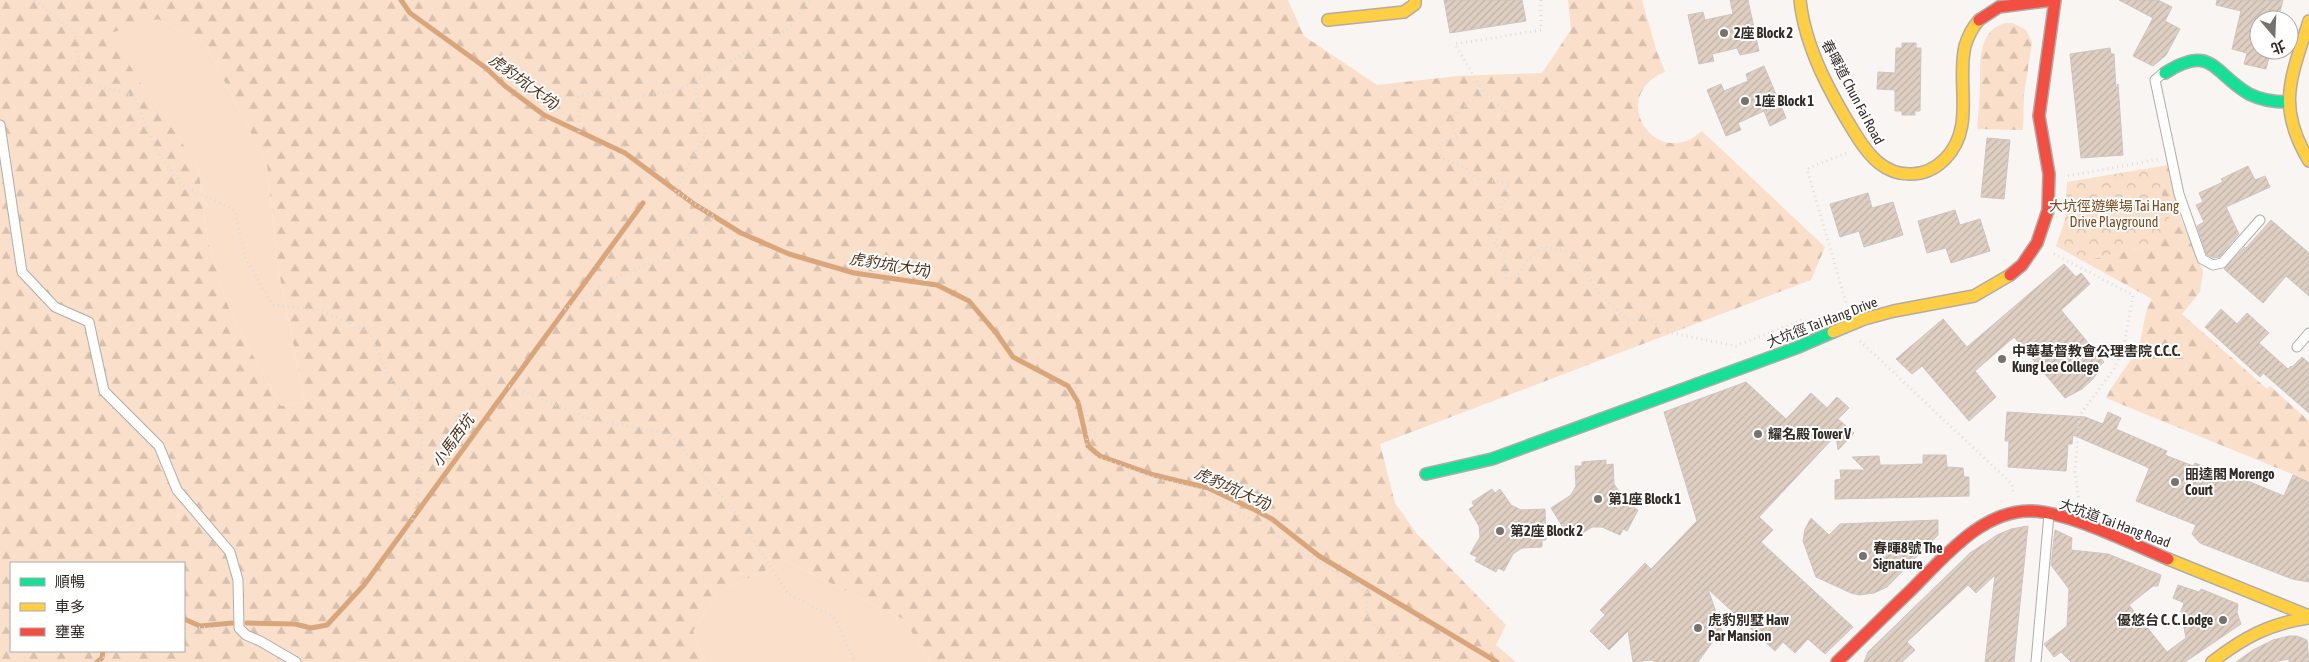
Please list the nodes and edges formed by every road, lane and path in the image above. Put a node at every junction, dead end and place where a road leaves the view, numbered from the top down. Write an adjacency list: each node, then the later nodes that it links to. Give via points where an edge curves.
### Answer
1 (35, 0): 34 (path, via 75,33 81,82 135,96 155,149 182,185 234,210 246,259 273,305 320,310 369,332 390,379 421,413 422,468)
2 (810, 0): 10 (path, via 790,28)
3 (1415, 0): 7 (street, via 1415,4 1404,12)
4 (1541, 0): 11 (path, via 1541,30 1455,44)
5 (1800, 0): 6 (street, 春暉道 Chun Fai Road, via 1810,46 1866,151 1887,170 1906,174 1934,168 1956,143 1962,118 1965,47 1976,21 1999,6)
6 (2054, 0): 30 (street, 大坑徑 Tai Hang Drive, via 2039,116 2049,174 2048,210 2037,243 2012,274 1974,296 1864,319 1796,348 1492,459)
7 (1328, 20)
8 (2309, 21): 12 (street)
9 (2165, 73): 12 (street, via 2189,61 2202,60 2255,97); 17 (lane, via 2155,80)
10 (694, 82): 15 (path, via 681,89 615,101 598,90 578,97); 22 (path, via 705,135 675,191 715,217 664,258 615,278)
11 (1482, 91): 13 (path); 24 (path, via 1450,118 1457,137 1439,144 1442,158 1467,169 1471,175 1509,184 1506,191 1510,197 1502,202 1501,231 1494,245 1504,252 1506,278 1516,278 1526,261 1542,247 1572,252 1598,292 1628,320 1649,318 1662,331 1736,346 1802,320)
12 (2287, 102): 18 (street, via 2292,133)
13 (1507, 112)
14 (0, 124): 37 (lane, via 22,272 55,307 89,322 104,391 159,446 177,490 230,552 238,580)
15 (579, 132)
16 (1850, 152): 23 (path, via 1807,169)
17 (2171, 157): 19 (path); 20 (lane, via 2186,217 2205,262 2213,265 2226,260)
18 (2309, 161)
19 (2062, 177)
20 (2260, 220)
21 (2048, 251): 32 (path, via 2133,294 2124,345 2114,369 2079,416 2075,472)
22 (565, 309)
23 (1848, 312)
24 (1810, 322)
25 (2309, 334): 27 (lane)
26 (1854, 336): 31 (path, via 2012,484)
27 (2297, 347)
28 (1073, 383): 42 (path, via 1091,426 1086,441 1087,454 1154,478 1204,490 1366,592 1368,616)
29 (509, 386): 41 (path, via 589,419 670,434 738,516 788,594 834,617)
30 (1426, 474)
31 (2013, 502)
32 (2079, 506)
33 (2048, 514): 35 (street, 大坑道 Tai Hang Road, via 2098,530); 43 (street, 大坑道 Tai Hang Road, via 2025,511 1999,518 1976,530); 44 (lane)
34 (408, 546)
35 (2309, 617): 45 (street, via 2250,633)
36 (185, 627): 37 (path)
37 (239, 628): 40 (lane)
38 (109, 652): 39 (path)
39 (100, 662)
40 (296, 662)
41 (855, 662)
42 (1406, 662)
43 (1837, 662)
44 (2036, 662)
45 (2212, 662)

